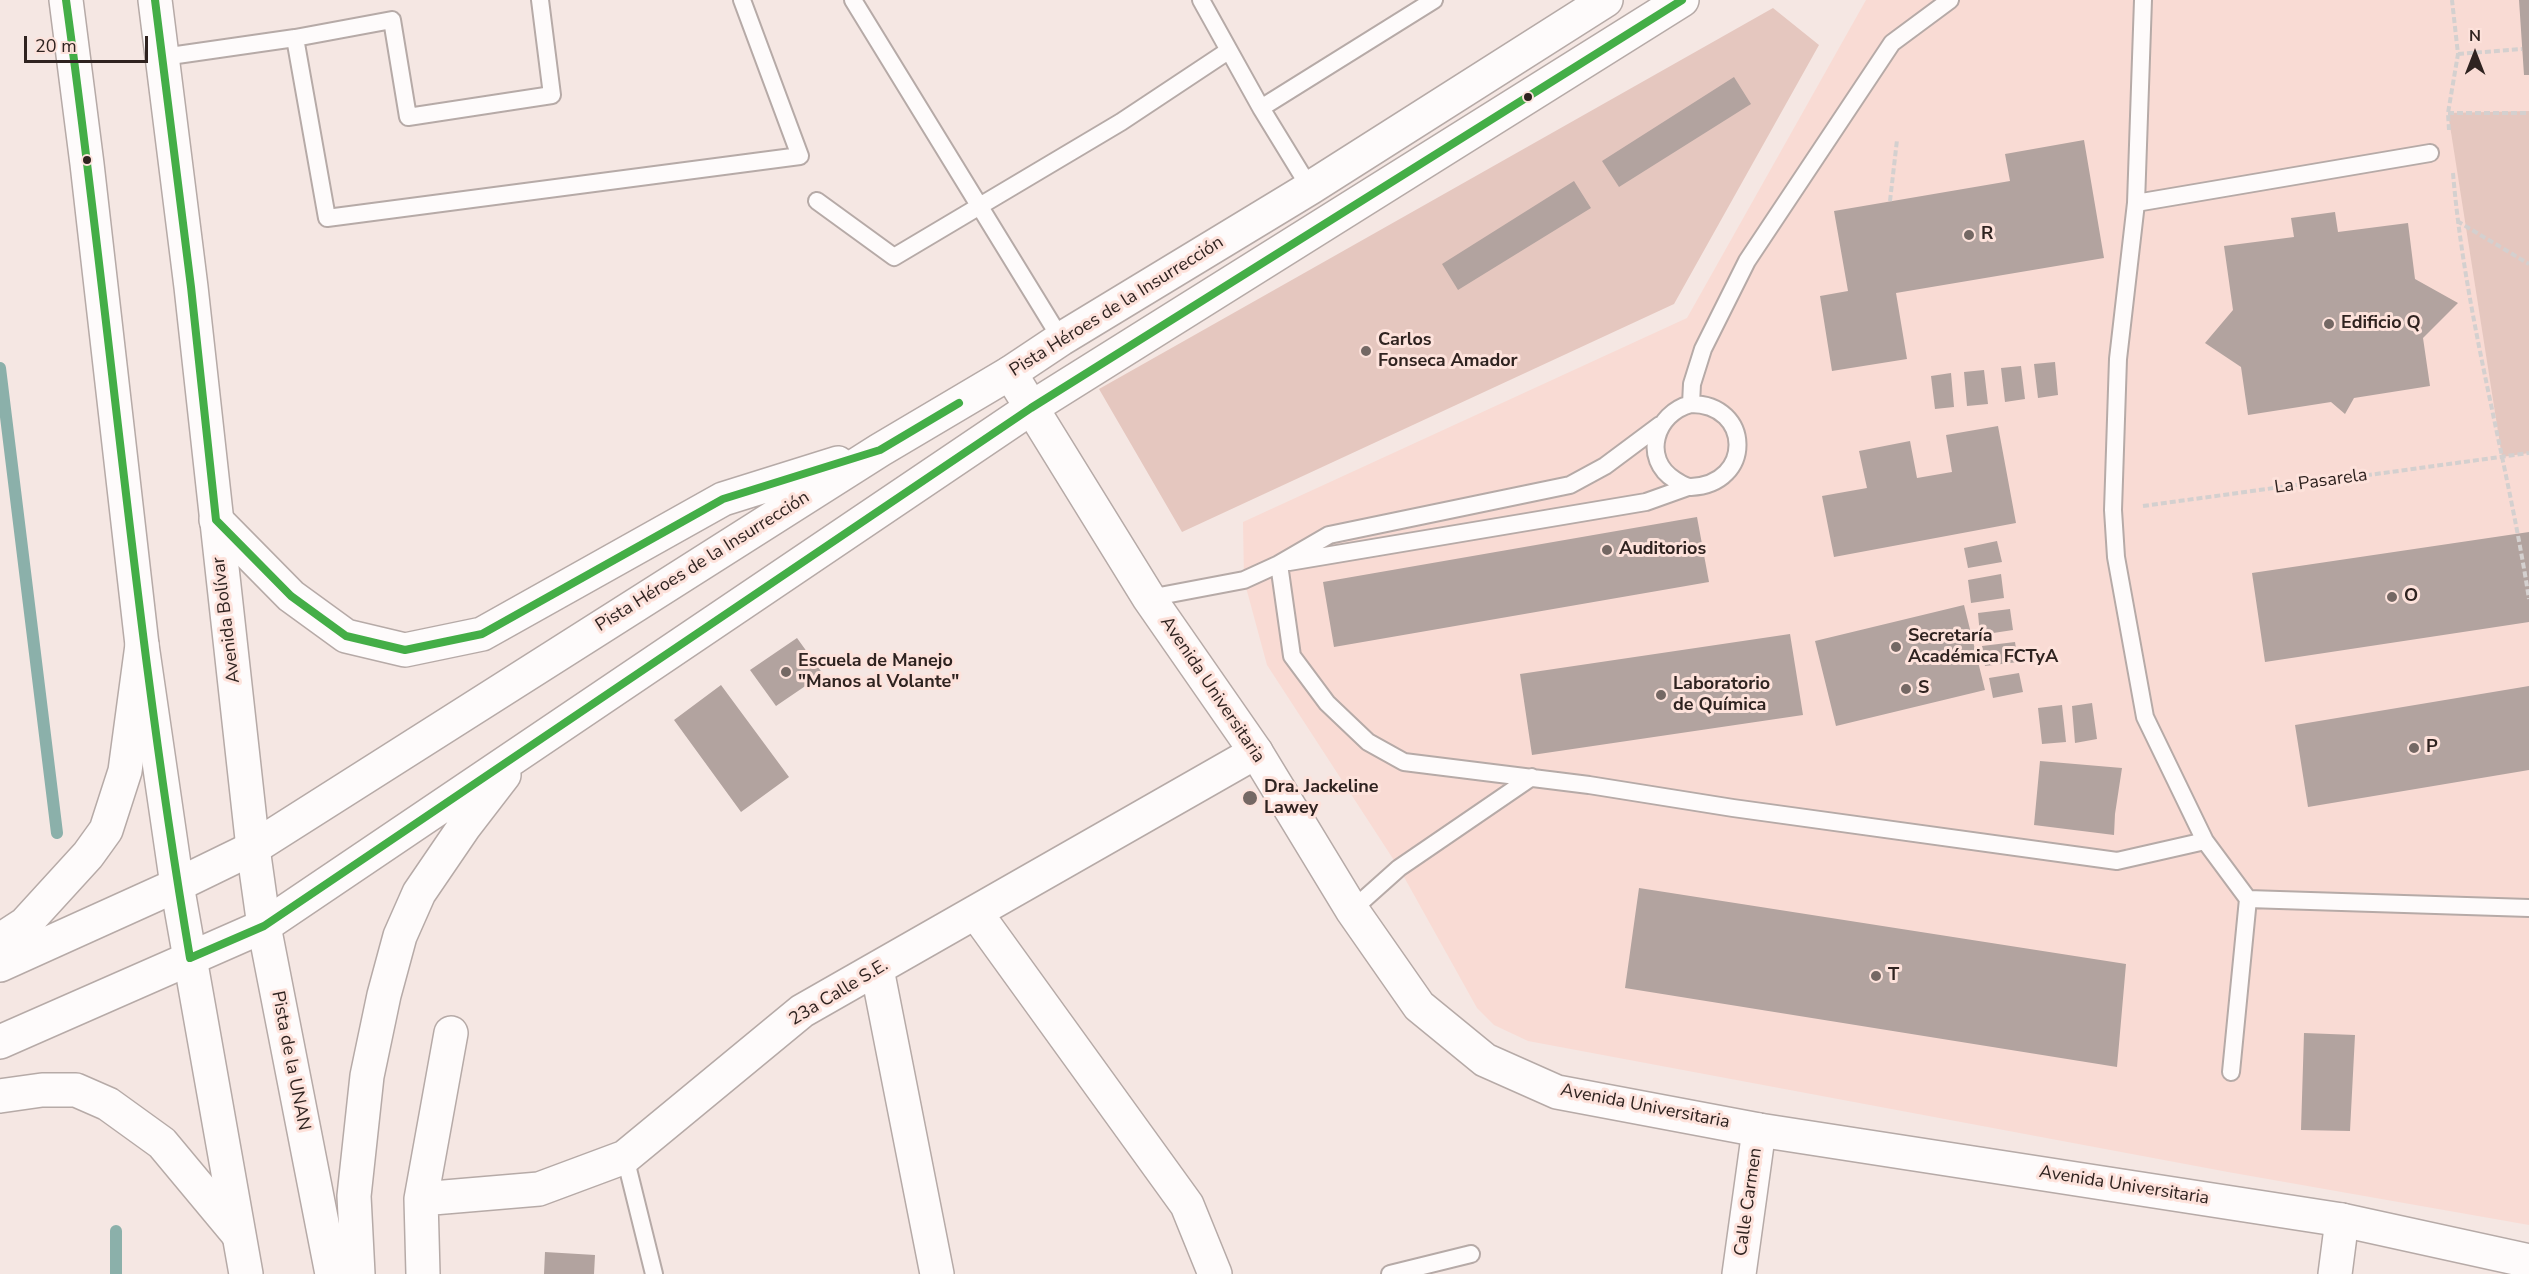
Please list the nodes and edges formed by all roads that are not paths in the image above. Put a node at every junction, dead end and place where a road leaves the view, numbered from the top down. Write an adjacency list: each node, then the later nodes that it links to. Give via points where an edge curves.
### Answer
1 (66, 0): 32 (main road)
2 (137, 0): 14 (main road)
3 (155, 0): 14 (main road, Avenida Bolívar)
4 (540, 0): 13 (lane, via 552,95 508,102 408,117 392,20)
5 (742, 0): 13 (lane, via 800,156 327,218)
6 (853, 0): 21 (lane)
7 (1201, 0): 15 (lane)
8 (1434, 0): 16 (lane)
9 (1606, 0): 18 (main road, Pista Héroes de la Insurrección)
10 (1682, 0): 25 (main road)
11 (1950, 0): 24 (lane, via 1892,43 1747,261 1703,349 1692,384)
12 (2143, 0): 20 (lane)
13 (295, 38): 14 (lane)
14 (162, 49): 29 (main road, Avenida Bolívar)
15 (1228, 51): 16 (lane); 21 (lane, via 1121,122)
16 (1260, 108): 18 (lane)
17 (2430, 153): 20 (lane)
18 (1310, 188): 22 (main road, Pista Héroes de la Insurrección)
19 (817, 201): 21 (lane, via 894,257)
20 (2136, 203): 36 (lane, via 2118,359 2113,510 2116,557 2145,717)
21 (978, 206): 22 (lane)
22 (1061, 339): 23 (main road, Pista Héroes de la Insurrección)
23 (1010, 373): 25 (main road, Avenida Universitaria); 27 (main road, Pista Héroes de la Insurrección)
24 (1691, 404): 26 (lane, via 1679,407); 28 (lane, via 1705,404 1727,417 1739,440 1734,466 1714,483)
25 (1032, 408): 31 (main road, Avenida Universitaria); 33 (main road)
26 (1660, 425): 28 (lane, via 1654,451 1666,474); 30 (lane, via 1605,466 1570,485 1329,535)
27 (880, 450): 29 (main road, via 723,499 482,634 405,650 346,636 291,596); 37 (main road, Pista Héroes de la Insurrección)
28 (1688, 488): 30 (lane, via 1646,502)
29 (216, 520): 37 (main road, Avenida Bolívar)
30 (1279, 564): 31 (lane, via 1244,580); 35 (lane, via 1292,656 1327,703 1368,742 1404,762)
31 (1149, 598): 34 (main road, Avenida Universitaria)
32 (142, 645): 38 (main road); 44 (main road, via 125,771 106,830 25,924)
33 (522, 751): 43 (main road); 61 (main road, via 419,893 400,936 367,1076 354,1196)
34 (1256, 752): 41 (main road, Avenida Universitaria); 42 (main road, 23a Calle S.E.)
35 (1532, 777): 36 (lane, via 2117,861); 41 (lane, via 1399,868)
36 (2205, 841): 39 (lane)
37 (253, 848): 38 (main road, Pista Héroes de la Insurrección); 43 (main road, Pista de la UNAN)
38 (177, 885): 45 (main road); 46 (main road, Pista Héroes de la Insurrección)
39 (2248, 899): 40 (lane); 50 (lane)
40 (2529, 908)
41 (1352, 910): 52 (main road, Avenida Universitaria, via 1419,1006 1485,1060 1557,1092)
42 (976, 913): 47 (main road, 23a Calle S.E.); 65 (main road, via 1187,1205)
43 (264, 926): 45 (main road); 60 (main road, Pista de la UNAN)
44 (0, 940)
45 (190, 958): 49 (main road); 56 (main road)
46 (0, 965)
47 (878, 969): 53 (main road, 23a Calle S.E., via 802,1011); 64 (main road)
48 (451, 1033): 54 (main road)
49 (0, 1042)
50 (2231, 1072)
51 (0, 1096): 56 (main road, via 76,1090 108,1104 162,1143)
52 (1760, 1130): 55 (main road, Avenida Universitaria); 67 (main road, Calle Carmen)
53 (625, 1157): 54 (main road, 23a Calle S.E., via 539,1189); 63 (lane)
54 (421, 1199): 62 (main road)
55 (2342, 1220): 58 (main road, Avenida Universitaria); 68 (main road)
56 (237, 1233): 59 (main road)
57 (1471, 1254): 66 (lane)
58 (2529, 1261)
59 (246, 1274)
60 (332, 1274)
61 (358, 1274)
62 (423, 1274)
63 (654, 1274)
64 (937, 1274)
65 (1215, 1274)
66 (1390, 1274)
67 (1739, 1274)
68 (2335, 1274)

